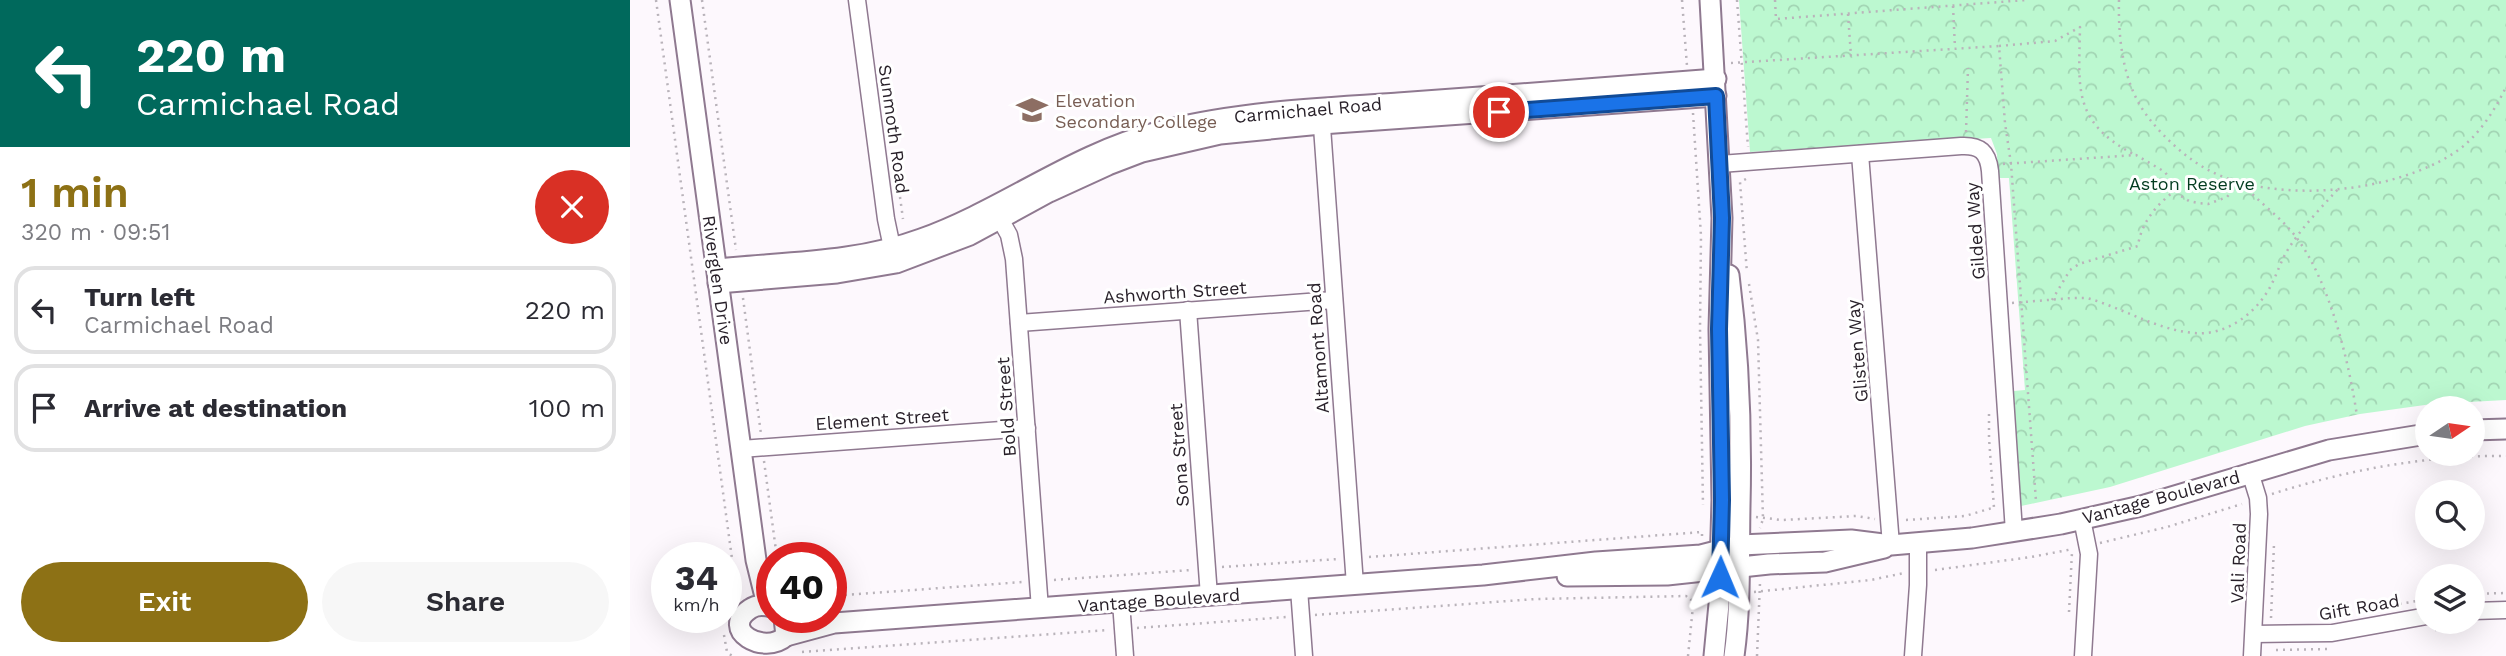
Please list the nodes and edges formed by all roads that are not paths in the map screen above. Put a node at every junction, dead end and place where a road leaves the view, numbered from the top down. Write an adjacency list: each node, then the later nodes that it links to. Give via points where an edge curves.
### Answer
1 (680, 0): 11 (street, Riverglen Drive)
2 (857, 0): 10 (street, Sunmoth Road)
3 (1710, 0): 4 (street)
4 (1715, 80): 5 (street, Carmichael Road, via 1689,90); 7 (street)
5 (1321, 116): 8 (street, Carmichael Road, via 1230,117 1158,132 1073,163); 12 (street, Altamont Road)
6 (1860, 154): 7 (street); 22 (street, Gilded Way, via 1967,146 1982,150 1990,166); 24 (street, Glisten Way)
7 (1720, 164): 9 (street)
8 (997, 213): 10 (street, Carmichael Road, via 952,227); 14 (street, Bold Street, via 1012,243)
9 (1722, 218): 25 (street, via 1719,329); 25 (street, via 1741,390 1740,517)
10 (894, 255): 11 (street, Carmichael Road, via 824,259)
11 (718, 276): 19 (street, Riverglen Drive)
12 (1334, 300): 13 (street, Ashworth Street); 29 (street, Altamont Road)
13 (1188, 310): 14 (street, Ashworth Street); 31 (street, Sona Street)
14 (1019, 323): 15 (street, Bold Street)
15 (1027, 428): 19 (street, Element Street); 34 (street, Bold Street)
16 (2506, 429): 17 (street)
17 (2485, 430)
18 (2415, 436): 20 (street, Vantage Boulevard, via 2329,450)
19 (741, 449): 26 (street, Riverglen Drive)
20 (2250, 472): 21 (street, Vantage Boulevard, via 2163,500); 41 (street, Vali Road, via 2258,498)
21 (2082, 519): 22 (street, Vantage Boulevard); 49 (street, via 2089,554)
22 (2014, 532): 23 (street, Vantage Boulevard)
23 (1918, 542): 24 (street, Vantage Boulevard); 48 (street)
24 (1891, 545): 25 (street, Vantage Boulevard, via 1851,540); 28 (street, Vantage Boulevard, via 1825,562)
25 (1730, 547): 27 (street, Vantage Boulevard); 28 (street)
26 (756, 560): 37 (street, Riverglen Drive)
27 (1701, 564): 28 (street, Vantage Boulevard); 29 (street, Vantage Boulevard, via 1597,562)
28 (1730, 570): 46 (street); 47 (street)
29 (1355, 585): 30 (street, Vantage Boulevard)
30 (1299, 589): 31 (street, Vantage Boulevard); 45 (street)
31 (1209, 596): 32 (street, Vantage Boulevard)
32 (1121, 602): 34 (street, Vantage Boulevard); 44 (street)
33 (756, 607): 37 (street)
34 (1040, 609): 39 (street, Vantage Boulevard)
35 (2506, 610): 36 (street)
36 (2485, 611)
37 (747, 612): 43 (street, Riverglen Drive, via 740,630 744,643)
38 (2415, 617): 41 (street, Gift Road, via 2332,633)
39 (847, 622)
40 (801, 633): 42 (street, Vantage Boulevard)
41 (2262, 635): 50 (street, Vali Road)
42 (781, 639): 43 (street, Vantage Boulevard, via 766,652)
43 (756, 653)
44 (1125, 656)
45 (1304, 656)
46 (1714, 656)
47 (1734, 656)
48 (1913, 656)
49 (2083, 656)
50 (2252, 656)

